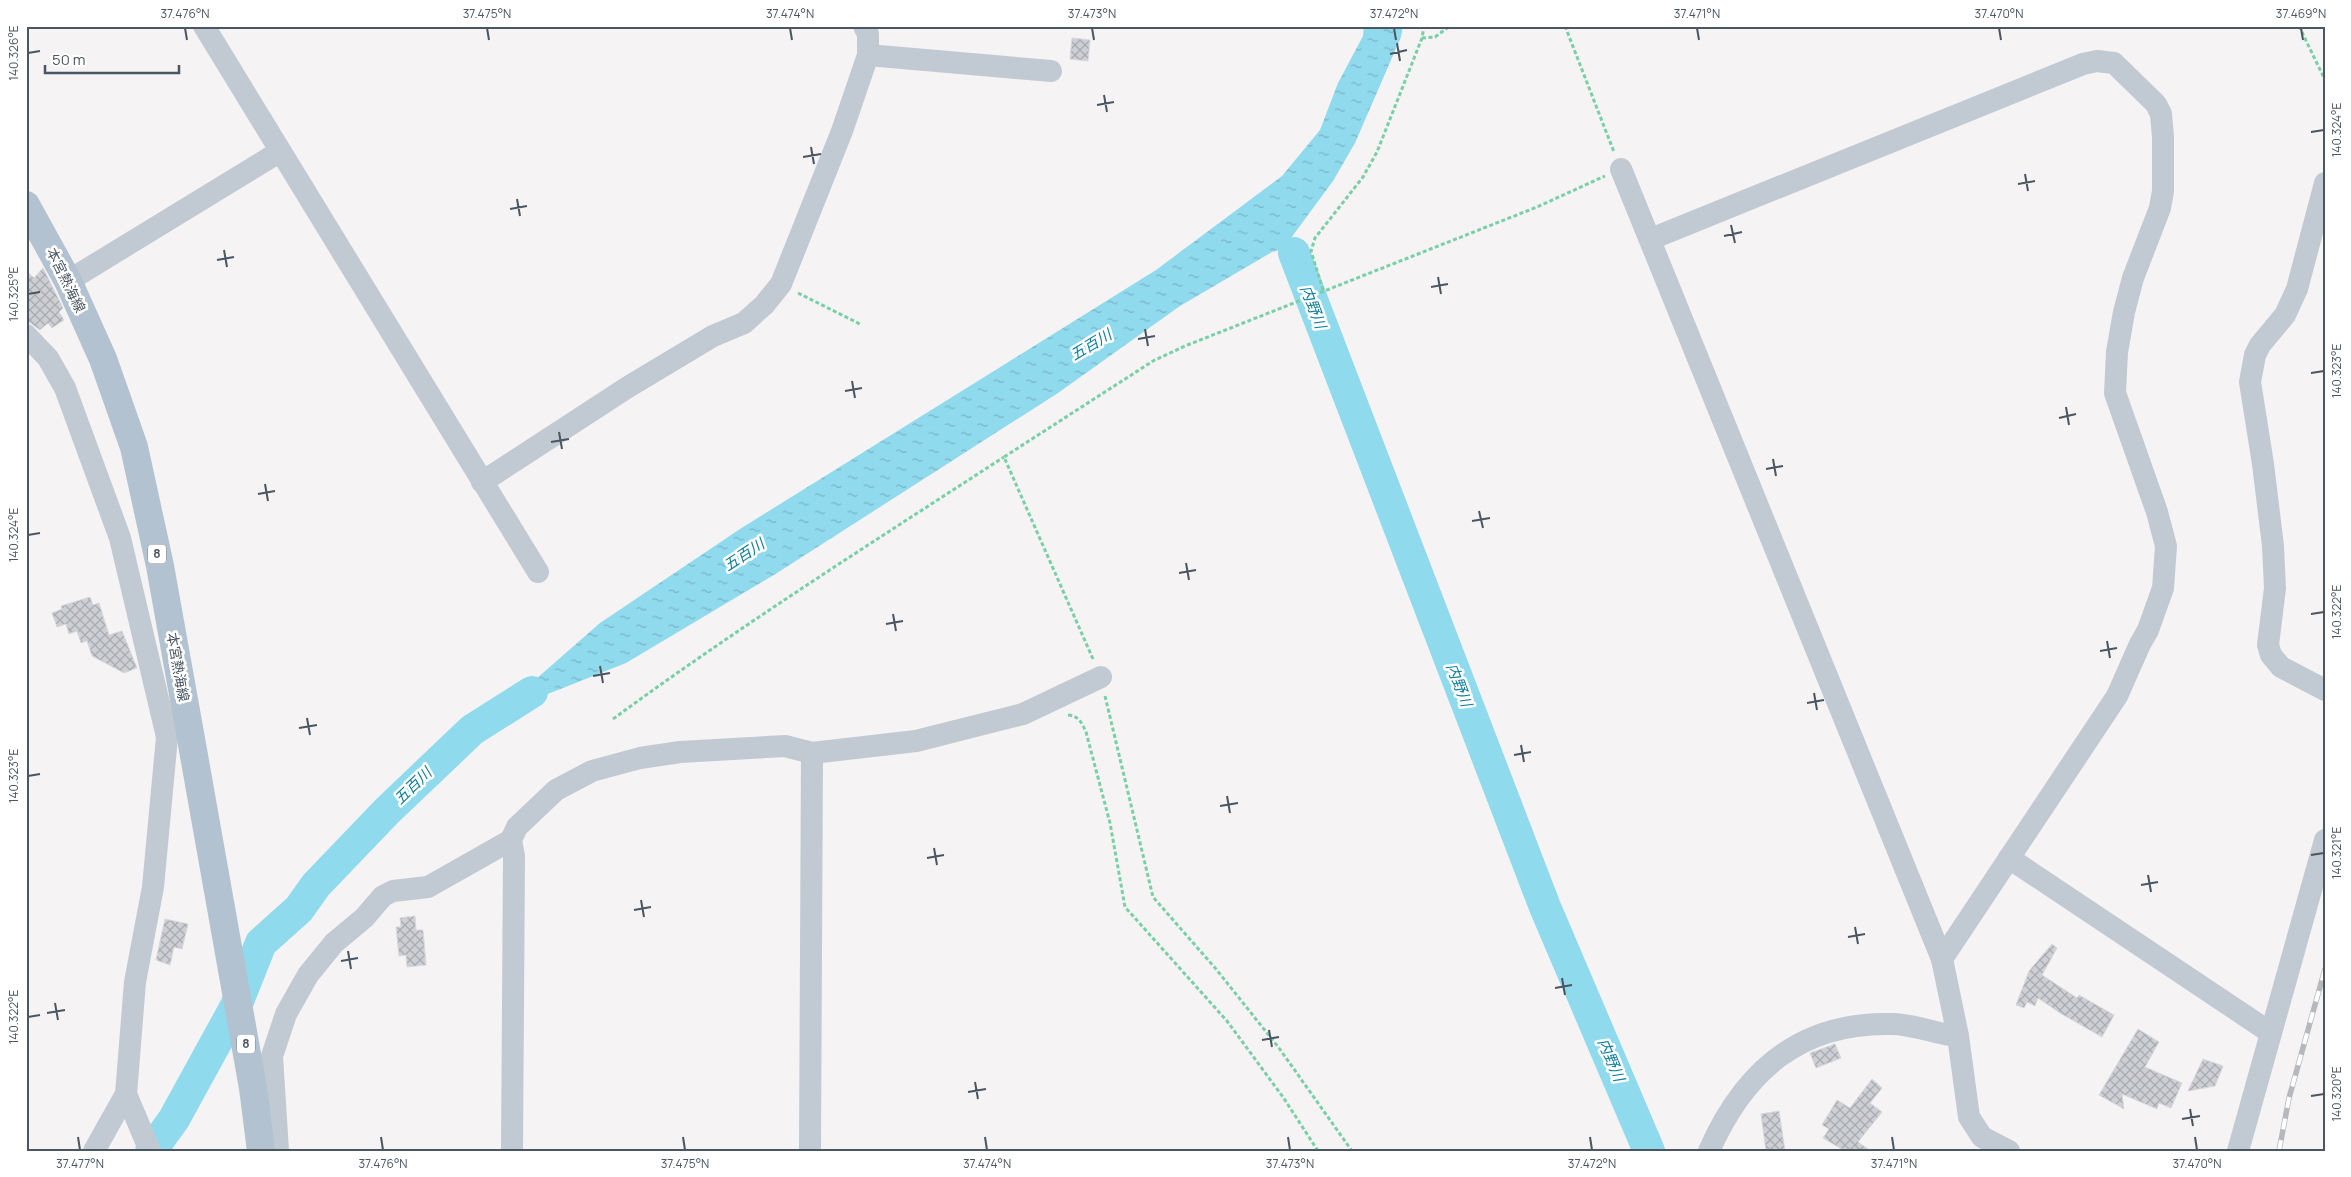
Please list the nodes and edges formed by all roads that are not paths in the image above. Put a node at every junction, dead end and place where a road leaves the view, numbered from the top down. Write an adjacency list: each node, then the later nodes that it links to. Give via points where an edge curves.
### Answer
1 (204, 26): 5 (street)
2 (864, 26): 3 (street, via 868,34)
3 (868, 55): 4 (street); 12 (street, via 842,131 781,284 764,305 744,323 713,336 628,387)
4 (1051, 71)
5 (279, 152): 10 (street); 12 (street)
6 (1621, 169): 9 (street)
7 (2325, 183): 17 (street, via 2297,290 2285,315 2260,345 2250,382 2273,546 2275,588 2269,649 2281,667)
8 (26, 205): 10 (main road, 本宮熱海線 / 8)
9 (1651, 240): 21 (street, via 2083,64 2097,61 2114,63 2156,104 2161,114 2163,136 2163,191 2124,312 2114,393 2166,546 2164,588 2117,696); 22 (street)
10 (68, 281): 13 (main road, 本宮熱海線 / 8, via 106,368 134,447)
11 (26, 335): 14 (street, via 48,358 65,388)
12 (482, 482): 15 (street)
13 (149, 511): 14 (street); 28 (main road, 本宮熱海線 / 8, via 253,1088)
14 (113, 519): 25 (street, via 167,737 152,887 135,982)
15 (538, 572)
16 (1101, 677): 18 (street, via 1023,714 916,741)
17 (2325, 690)
18 (812, 753): 19 (street, via 785,746 680,752 640,758 592,771 562,785 541,802 518,827); 31 (street)
19 (511, 840): 29 (street, via 428,887 393,891 383,896 364,918 334,943 308,975 286,1014 272,1056); 30 (street, via 514,856)
20 (2325, 840): 23 (street)
21 (2009, 858): 22 (street); 23 (street)
22 (1942, 959): 24 (street)
23 (2271, 1033): 34 (street)
24 (1958, 1036): 32 (street, via 1922,1027 1891,1024 1873,1024 1814,1035 1759,1073 1723,1119); 33 (street, via 1969,1117 1982,1137)
25 (129, 1101): 26 (street); 27 (street)
26 (94, 1151)
27 (150, 1151)
28 (261, 1151)
29 (278, 1151)
30 (512, 1151)
31 (810, 1151)
32 (1709, 1151)
33 (2009, 1151)
34 (2238, 1151)

